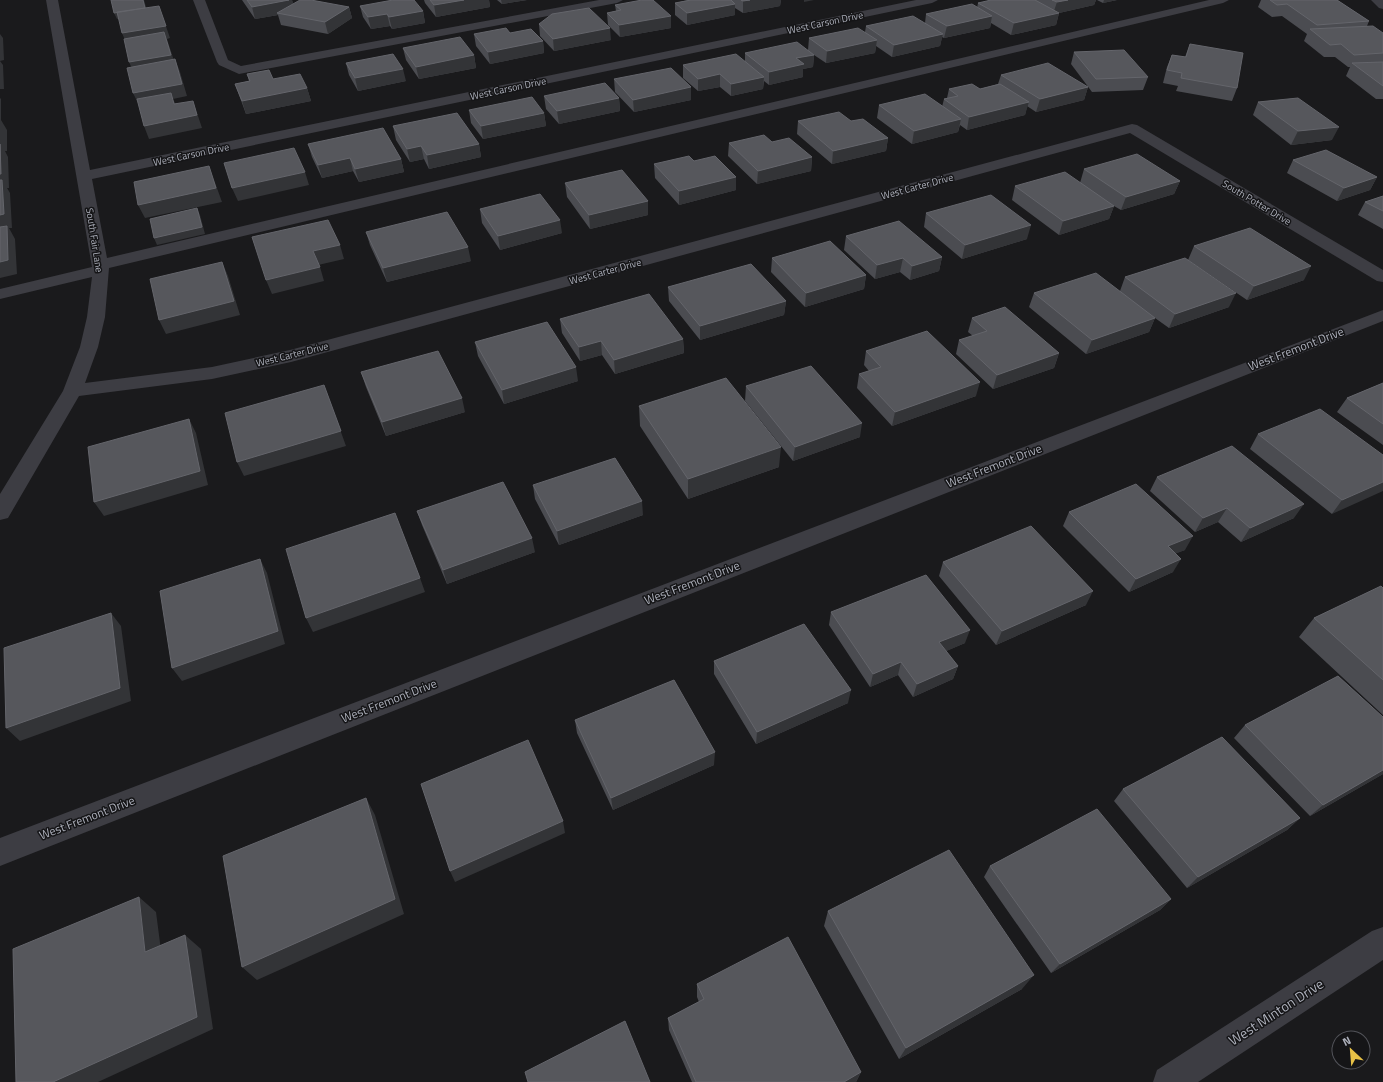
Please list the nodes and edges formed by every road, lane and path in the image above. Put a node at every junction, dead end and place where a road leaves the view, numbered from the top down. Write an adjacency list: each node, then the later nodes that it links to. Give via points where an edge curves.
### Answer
1 (52, 0): 9 (street, South Fair Lane)
2 (198, 0): 3 (street, via 223,62 239,70)
3 (617, 0)
4 (932, 0): 9 (street, West Carson Drive)
5 (1223, 0): 10 (street)
6 (1377, 0): 7 (street)
7 (1383, 6)
8 (1132, 128): 11 (street, South Potter Drive); 14 (street, West Carter Drive, via 291,356 212,373)
9 (84, 176): 10 (street, South Fair Lane)
10 (101, 268): 12 (street); 14 (street, South Fair Lane, via 96,317 89,347)
11 (1383, 277)
12 (0, 294)
13 (1383, 315): 17 (street, West Fremont Drive)
14 (73, 391): 15 (street, South Fair Lane)
15 (8, 487): 16 (street, South Fair Lane)
16 (0, 512)
17 (0, 852)
18 (1383, 942): 19 (street, West Minton Drive)
19 (1169, 1082)

